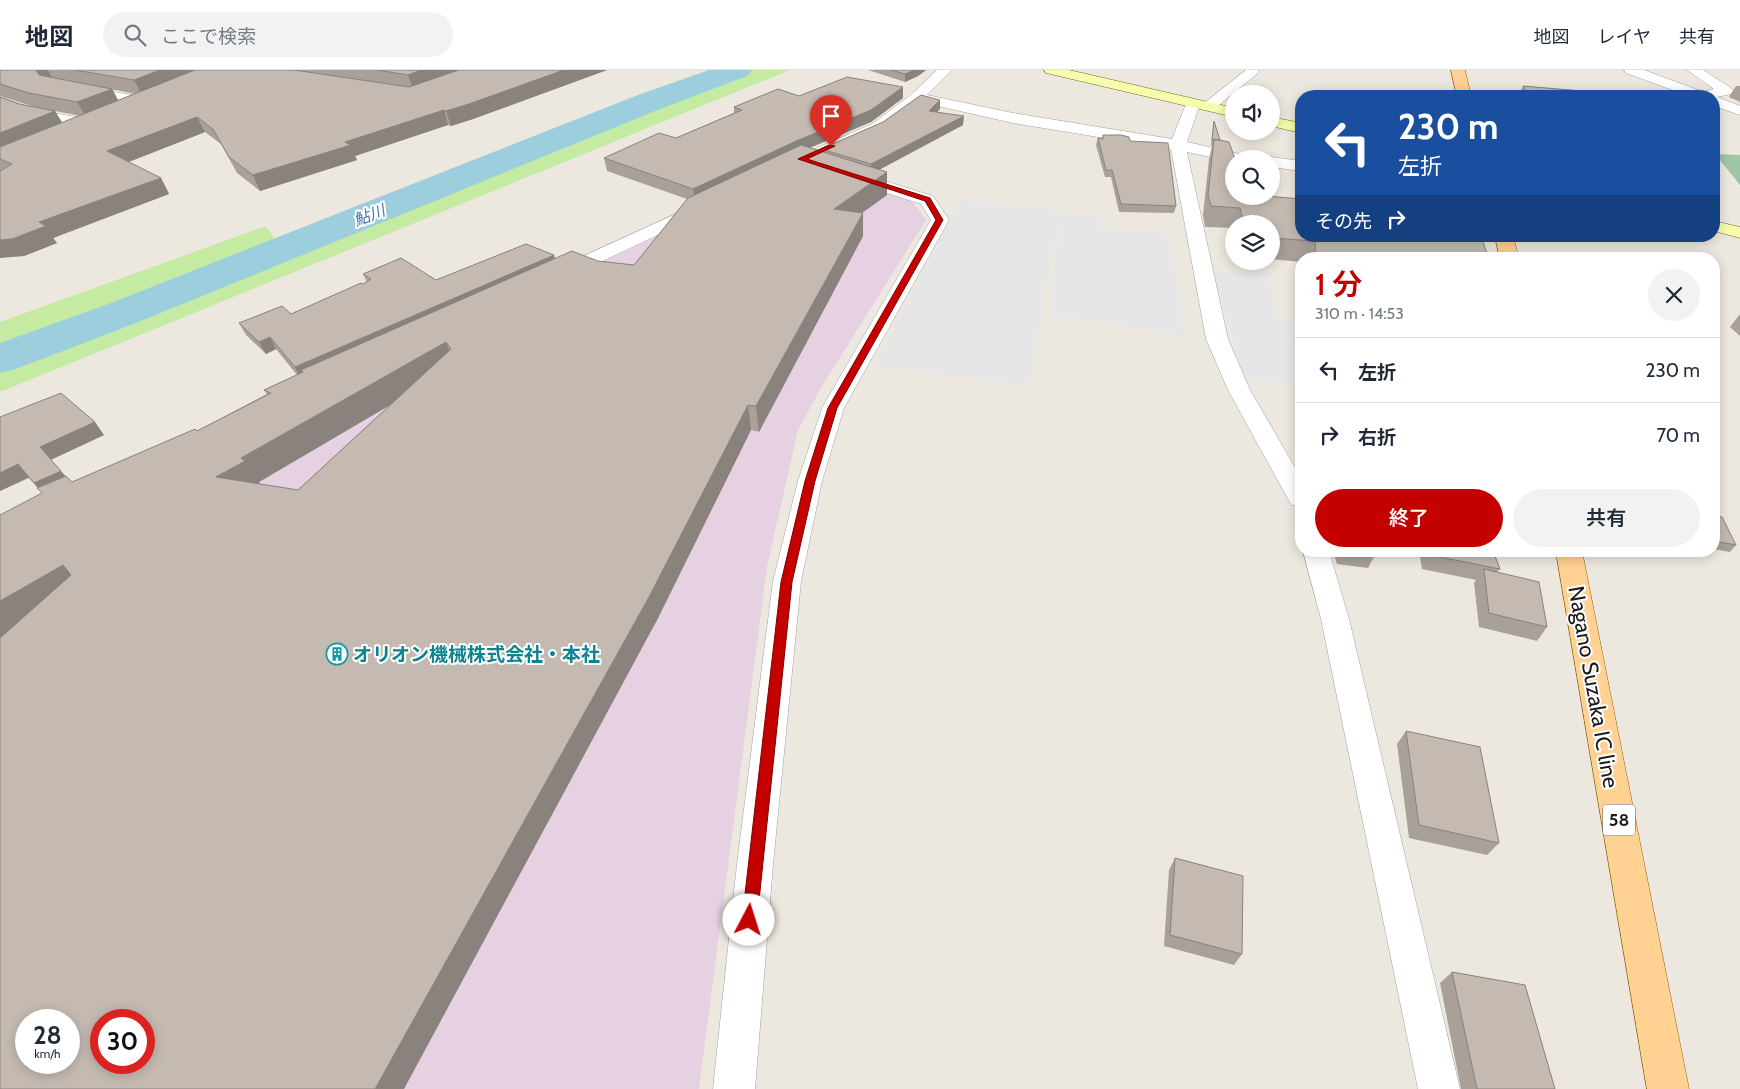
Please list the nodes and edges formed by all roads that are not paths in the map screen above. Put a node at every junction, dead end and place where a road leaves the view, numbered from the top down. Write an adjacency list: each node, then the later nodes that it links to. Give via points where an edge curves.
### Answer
1 (945, 70): 12 (street)
2 (1051, 70): 16 (street)
3 (1458, 70): 8 (main road)
4 (1631, 70): 9 (street)
5 (1694, 70): 10 (street, via 1726,91)
6 (1252, 72): 16 (street)
7 (62, 86): 13 (street)
8 (1463, 90)
9 (1686, 90)
10 (1720, 92)
11 (161, 94): 13 (street)
12 (917, 97): 25 (street, via 1013,118); 27 (street, via 877,127)
13 (144, 101): 17 (street)
14 (0, 102): 22 (street, via 34,114)
15 (1720, 103): 19 (street)
16 (1201, 105): 18 (street); 25 (street, via 1183,127)
17 (120, 111)
18 (1225, 111)
19 (1740, 111)
20 (104, 118): 22 (street)
21 (1280, 123): 23 (street)
22 (87, 124): 24 (street)
23 (1295, 127)
24 (61, 135)
25 (1178, 145): 26 (street); 36 (street, via 1217,339 1239,390)
26 (1223, 155): 28 (street)
27 (801, 159): 31 (street); 39 (street, via 927,200 940,220 833,408 810,481 786,582)
28 (1225, 160)
29 (1280, 163): 30 (street)
30 (1295, 165)
31 (766, 176)
32 (722, 197): 35 (street)
33 (1720, 228): 34 (street)
34 (1740, 233)
35 (538, 284)
36 (1295, 488)
37 (1318, 557): 40 (street, via 1335,619)
38 (1570, 557): 41 (main road, Nagano Suzaka IC line / 58)
39 (734, 1089)
40 (1439, 1089)
41 (1668, 1089)

